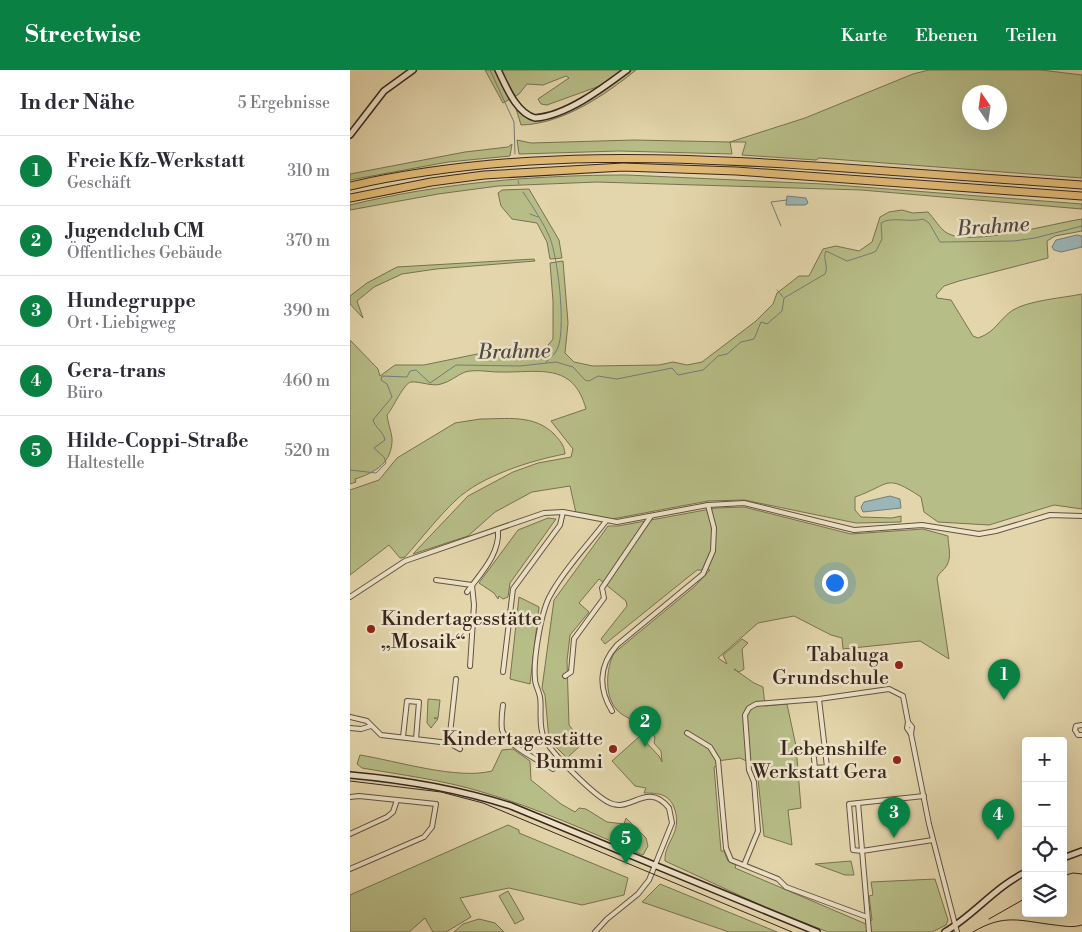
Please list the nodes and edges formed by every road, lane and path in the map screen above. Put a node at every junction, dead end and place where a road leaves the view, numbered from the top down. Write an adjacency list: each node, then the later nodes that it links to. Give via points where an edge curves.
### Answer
1 (413, 70): 4 (main road, via 384,91)
2 (498, 70): 3 (main road, via 522,110 535,118 579,102)
3 (627, 70)
4 (350, 135)
5 (350, 186): 6 (highway, via 443,169 522,161 621,157 728,160)
6 (1082, 186)
7 (1082, 196): 8 (highway, via 736,171 623,167 522,172 431,182)
8 (350, 198)
9 (708, 505): 11 (street); 12 (street, via 744,503 854,530 922,525 979,534 1050,515); 25 (street, via 714,528 713,550 703,574 608,655 603,666 604,697)
10 (563, 512): 13 (street); 14 (street, via 544,513); 20 (street, via 560,525 513,589)
11 (651, 516): 13 (street); 21 (street, via 602,588 604,598 574,639 571,672)
12 (1082, 516)
13 (606, 521): 37 (street, via 551,594 542,615 535,678 540,695 541,727 543,737)
14 (498, 530): 16 (street, via 499,542); 18 (street, via 405,561)
15 (436, 580): 16 (street)
16 (472, 584): 17 (street); 19 (street)
17 (467, 592)
18 (350, 597)
19 (470, 666)
20 (503, 672)
21 (565, 676)
22 (456, 679): 34 (street)
23 (819, 699): 35 (street); 39 (street, via 889,689 903,696); 49 (street, via 756,704 745,715 758,832)
24 (503, 705): 37 (street, via 502,730 507,738 522,751 554,768)
25 (612, 711)
26 (350, 717): 28 (street, via 362,718)
27 (1082, 725): 31 (street, via 1076,726 1075,730)
28 (371, 726): 29 (street); 32 (street, via 381,735)
29 (350, 728)
30 (687, 733): 49 (street, via 715,752 726,848 731,860)
31 (1082, 735)
32 (403, 737): 33 (street); 33 (street, via 407,701 419,702)
33 (416, 739): 34 (street)
34 (449, 743): 36 (street)
35 (823, 748): 35 (street, via 813,749 815,768 827,767)
36 (460, 749)
37 (562, 760): 48 (street, via 609,803 620,806 649,796 664,802 671,813 672,823)
38 (350, 775): 48 (main road, via 412,781 470,793 511,806)
39 (924, 796): 42 (street); 44 (street)
40 (350, 798): 41 (street)
41 (397, 800): 43 (street, via 393,812 387,817); 50 (street, via 436,804 432,827 427,835)
42 (858, 803): 45 (street); 45 (street, via 849,804 849,812 853,850)
43 (350, 834)
44 (933, 840): 45 (street); 53 (street)
45 (862, 851): 52 (street)
46 (1082, 851): 47 (main road)
47 (1067, 857)
48 (655, 865): 54 (street, via 638,894); 55 (main road)
49 (744, 865): 52 (street, via 778,879 786,887)
50 (350, 869)
51 (1022, 874): 53 (main road)
52 (868, 917): 56 (street)
53 (955, 926): 57 (main road); 58 (street)
54 (595, 932)
55 (817, 932)
56 (869, 932)
57 (945, 932)
58 (957, 932)

